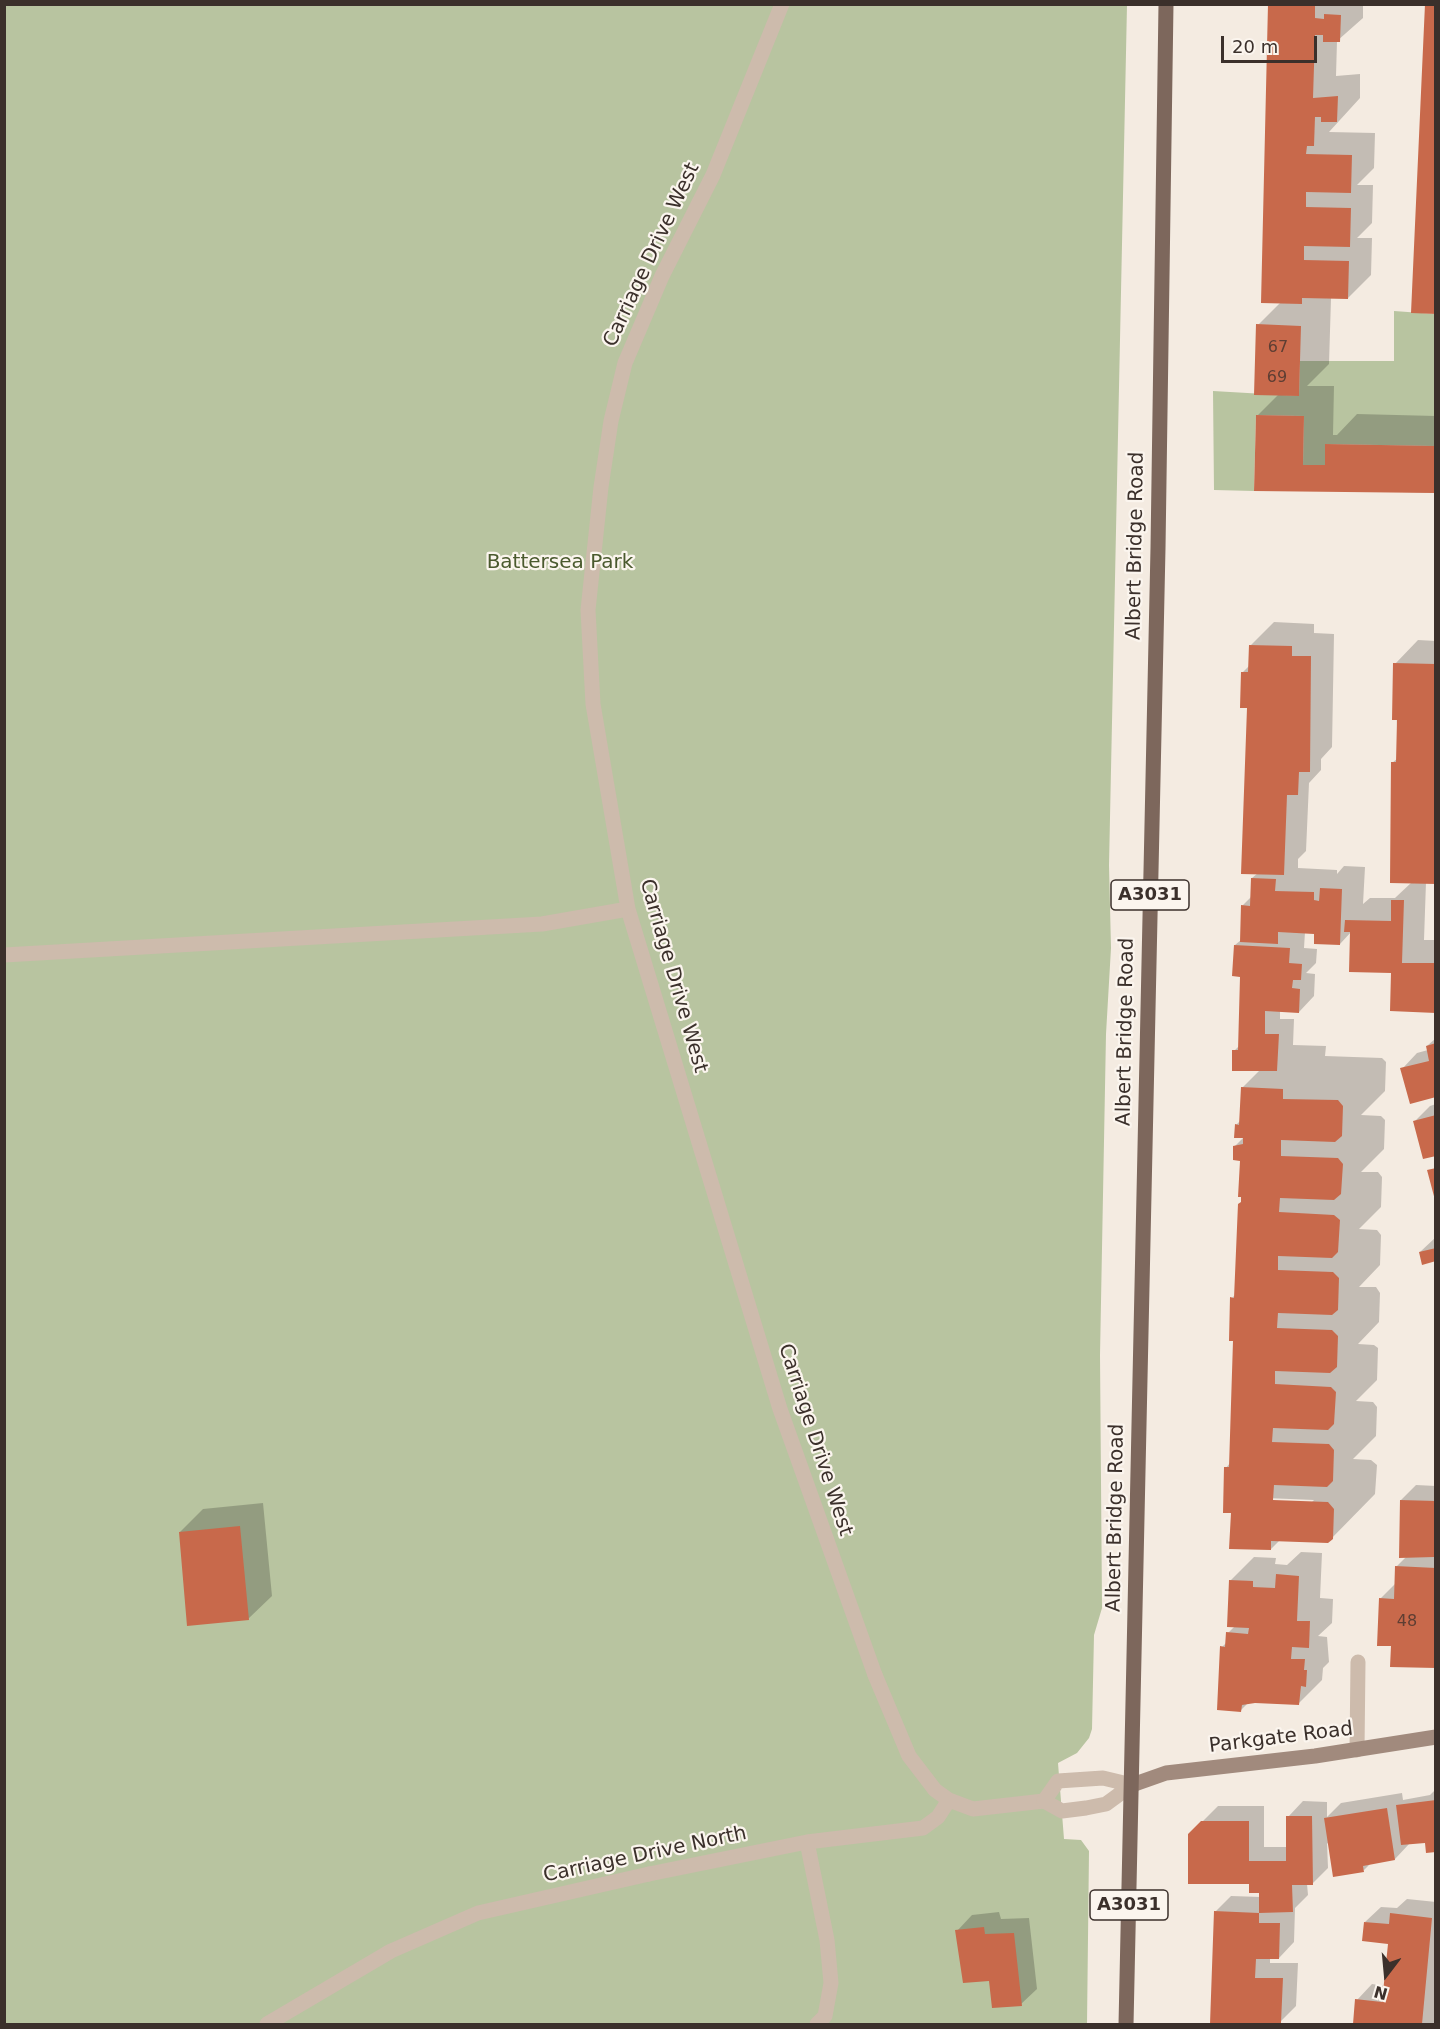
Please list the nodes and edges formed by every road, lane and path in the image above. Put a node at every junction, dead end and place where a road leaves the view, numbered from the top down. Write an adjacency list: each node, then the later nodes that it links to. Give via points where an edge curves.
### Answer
1 (782, 4): 3 (street, Carriage Drive West, via 713,175 662,276 625,363 611,421 588,610 593,704)
2 (1166, 4): 8 (main road, Albert Bridge Road / A3031)
3 (628, 909): 4 (street, via 542,924); 9 (street, Carriage Drive West, via 780,1409 875,1675 909,1756 935,1790)
4 (4, 955)
5 (1358, 1662): 7 (street)
6 (1436, 1737): 7 (street, Parkgate Road)
7 (1357, 1750): 8 (street, Parkgate Road, via 1166,1773)
8 (1132, 1785): 10 (street, via 1106,1804 1086,1808 1062,1811); 10 (street, via 1103,1778 1070,1779 1058,1782); 14 (main road, Albert Bridge Road / A3031)
9 (949, 1800): 10 (street, via 973,1809); 11 (street, Carriage Drive North, via 938,1818 923,1828)
10 (1044, 1801)
11 (807, 1842): 12 (street, Carriage Drive North, via 478,1913 392,1951); 13 (street, via 827,1940 831,1983 825,2016)
12 (267, 2025)
13 (817, 2025)
14 (1126, 2025)

